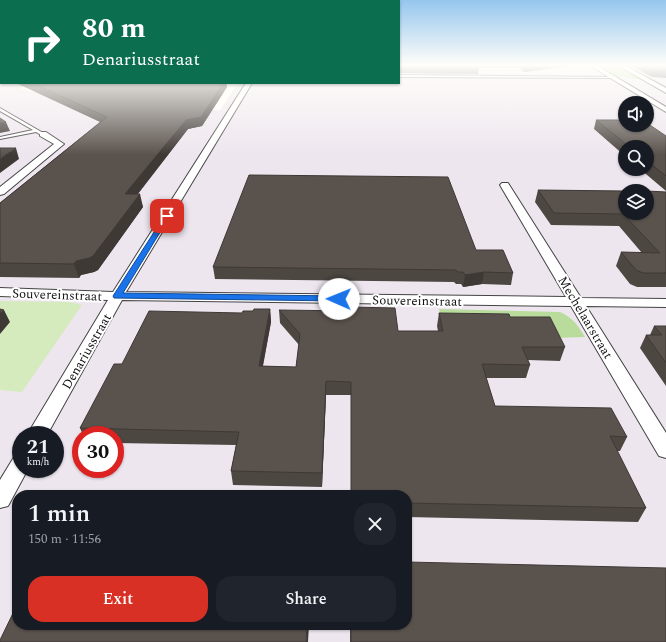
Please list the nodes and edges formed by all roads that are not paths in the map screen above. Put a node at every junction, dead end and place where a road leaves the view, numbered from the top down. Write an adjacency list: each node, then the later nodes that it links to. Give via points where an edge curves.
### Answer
1 (242, 95): 10 (street, Denariusstraat)
2 (641, 95): 4 (street)
3 (0, 109): 5 (lane)
4 (666, 110)
5 (40, 132): 6 (lane); 8 (street, via 60,144)
6 (0, 138)
7 (505, 185): 11 (street, Mechelaarstraat)
8 (0, 192)
9 (0, 292): 10 (street, Souvereinstraat)
10 (117, 296): 11 (street, Souvereinstraat); 13 (street, Denariusstraat)
11 (576, 302): 12 (street, Souvereinstraat); 14 (street, Mechelaarstraat)
12 (666, 303)
13 (42, 426)
14 (666, 450)
15 (12, 478): 16 (street)
16 (0, 499)

